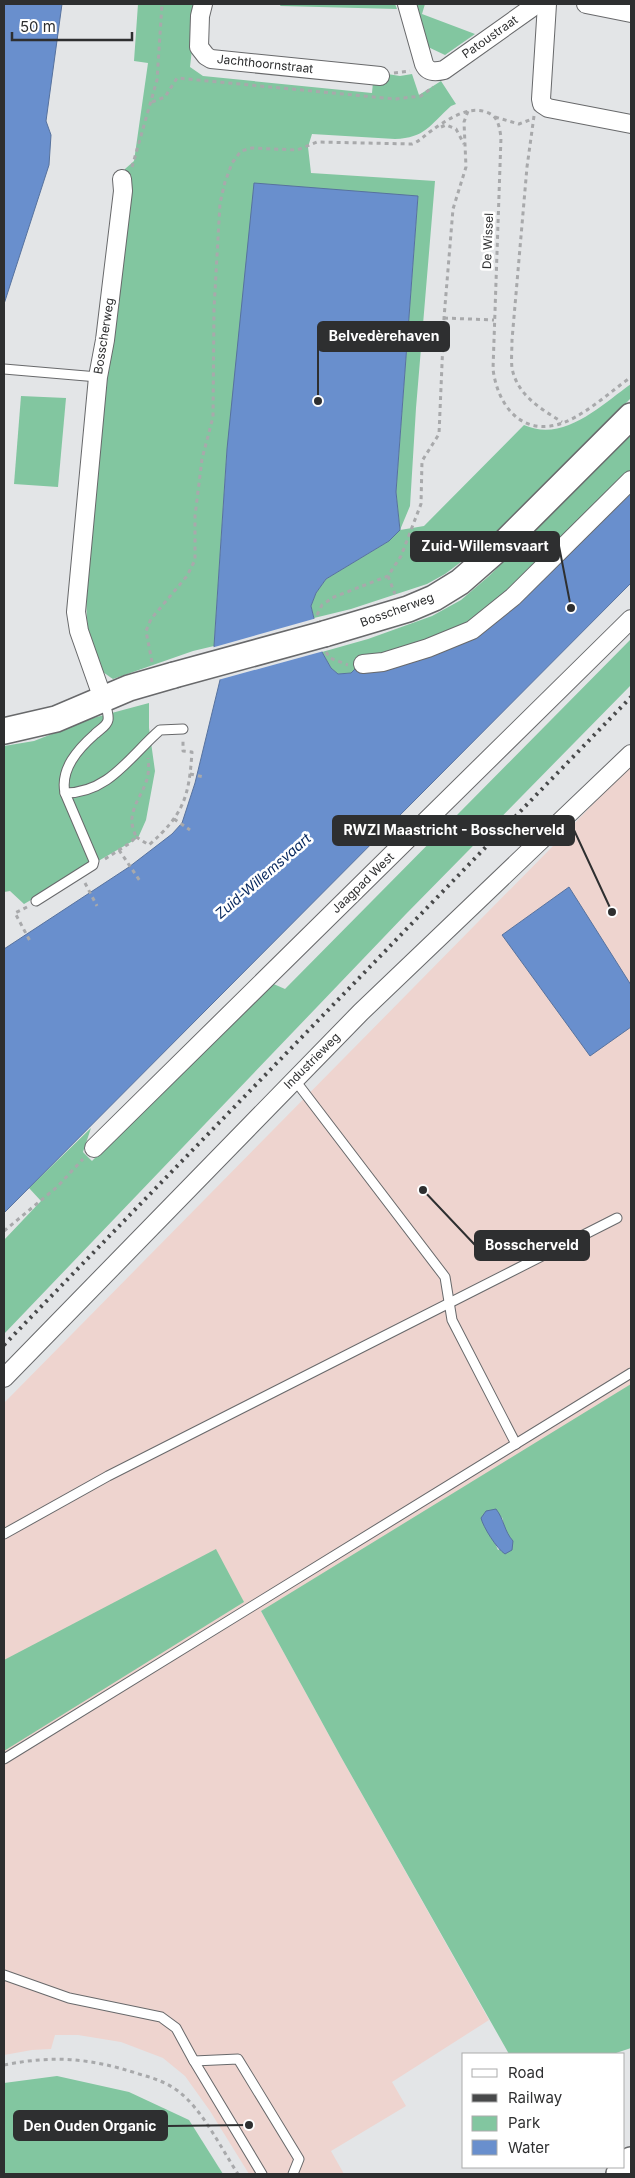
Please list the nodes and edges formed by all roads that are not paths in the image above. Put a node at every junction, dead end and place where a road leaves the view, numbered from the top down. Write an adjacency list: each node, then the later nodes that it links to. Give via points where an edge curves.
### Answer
1 (203, 4): 7 (street, Jachthoornstraat, via 199,47 211,59)
2 (406, 4): 3 (street, Patoustraat, via 426,68 435,72 444,70)
3 (537, 4)
4 (547, 4): 8 (street, via 542,104 548,108)
5 (586, 4): 6 (street)
6 (631, 13)
7 (380, 76)
8 (631, 124)
9 (122, 179): 11 (street, Bosscherweg)
10 (4, 369): 11 (lane)
11 (98, 377): 16 (street, Bosscherweg, via 76,621)
12 (631, 416): 16 (street, Bosscherweg, bridge, via 507,540 454,586 434,598 403,611 324,634 164,672)
13 (631, 480): 15 (street, via 513,597 472,630 428,648 383,662)
14 (631, 619): 23 (street, Jaagpad West)
15 (363, 664)
16 (103, 699): 18 (street, Bosscherweg, via 56,719); 20 (lane, Bosscherweg, via 108,720 69,764 65,773)
17 (183, 729): 20 (lane, via 160,730 107,780 83,792)
18 (4, 731)
19 (631, 754): 22 (street, Industrieweg)
20 (65, 793): 21 (lane, Bosscherweg, via 94,861 93,866)
21 (36, 901)
22 (294, 1079): 25 (lane, via 445,1277); 27 (street, Industrieweg)
23 (94, 1148)
24 (617, 1218): 25 (lane)
25 (450, 1302): 28 (lane, via 452,1320); 29 (lane, via 108,1476)
26 (631, 1372): 28 (lane)
27 (4, 1378)
28 (516, 1444): 30 (lane)
29 (4, 1534)
30 (4, 1759)
31 (4, 1976): 32 (lane, via 69,1998 161,2017 176,2028)
32 (194, 2061): 33 (lane); 34 (lane, via 238,2059 299,2159)
33 (262, 2174)
34 (293, 2174)

